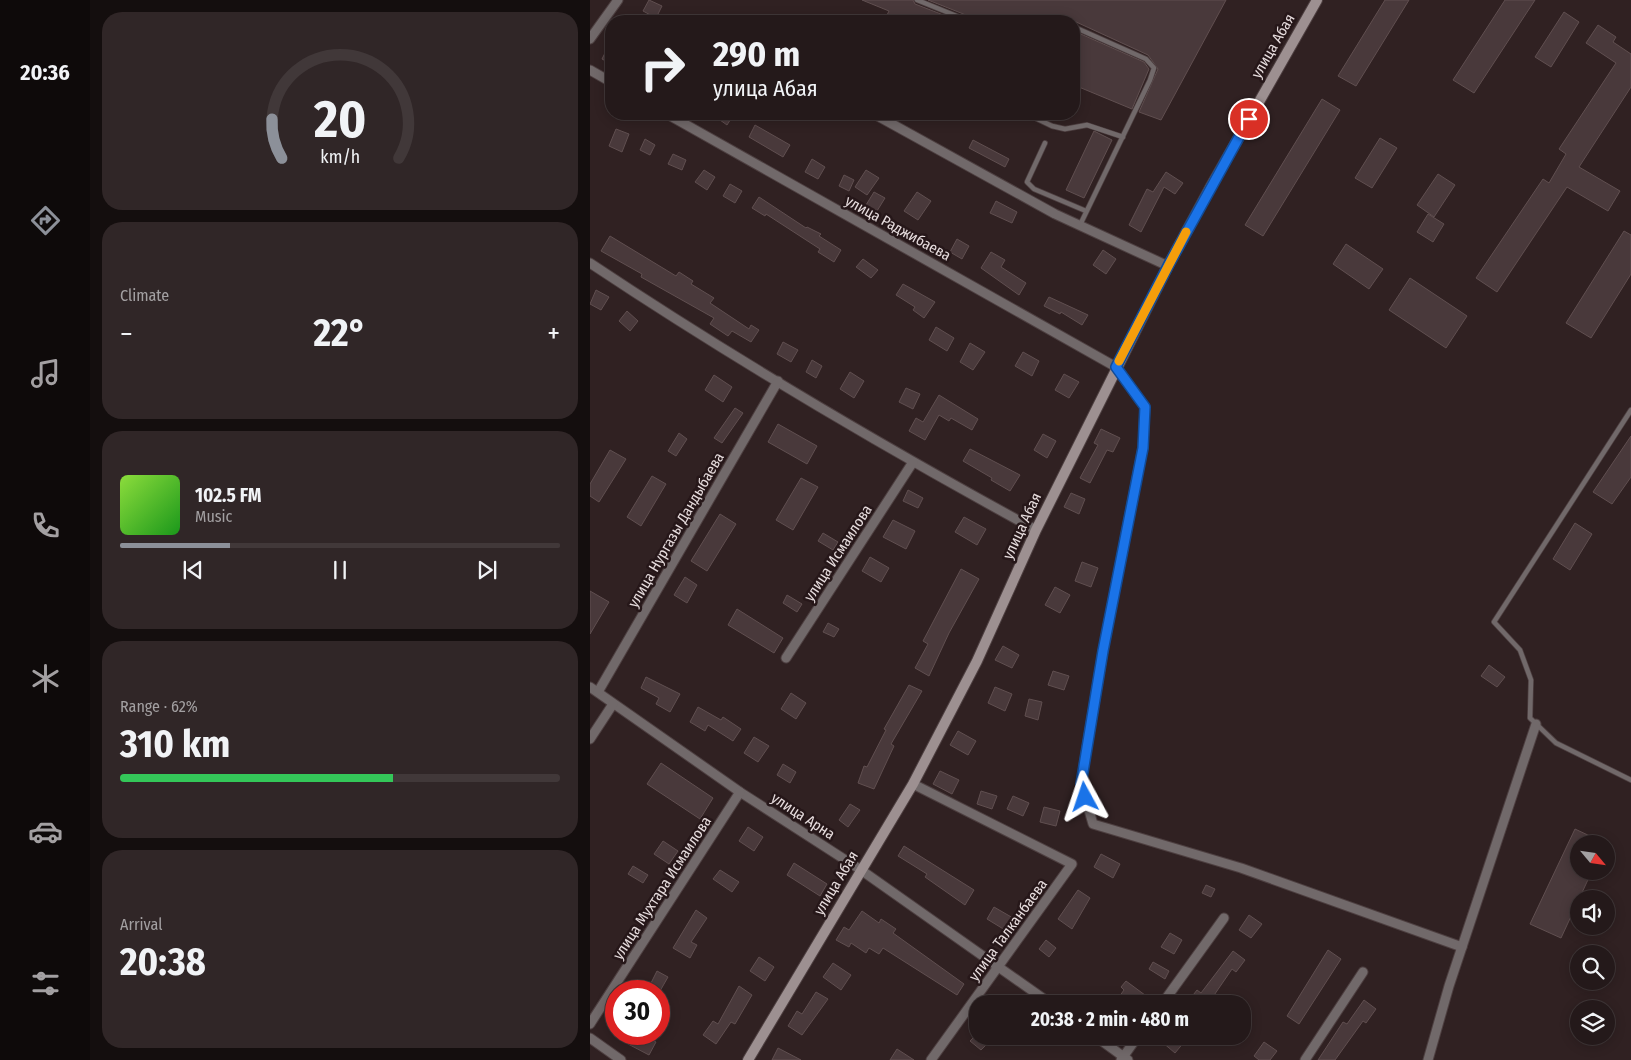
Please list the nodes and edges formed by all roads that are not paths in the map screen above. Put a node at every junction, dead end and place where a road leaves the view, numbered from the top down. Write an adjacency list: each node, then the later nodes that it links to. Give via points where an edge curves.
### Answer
1 (618, 0): 4 (street)
2 (917, 0): 5 (lane)
3 (1317, 0): 19 (street, улица Абая)
4 (607, 15)
5 (955, 15)
6 (605, 18): 8 (street)
7 (1080, 30): 14 (lane, via 1146,58 1154,68)
8 (590, 39)
9 (590, 70): 10 (street)
10 (605, 79)
11 (678, 120): 20 (street, улица Раджибаева)
12 (885, 120): 17 (street)
13 (1040, 120): 14 (lane, via 1065,129 1087,125)
14 (1123, 137): 16 (lane)
15 (1045, 143): 16 (lane, via 1027,182 1034,189)
16 (1086, 211): 17 (lane)
17 (1080, 225): 19 (street)
18 (590, 263): 21 (street, via 666,314)
19 (1168, 266): 20 (street, улица Абая)
20 (1116, 367): 24 (street, улица Абая); 35 (street, via 1145,407 1143,448 1081,784 1093,824 1241,868)
21 (778, 381): 23 (street); 26 (street, улица Нургазы Дандыбаева)
22 (1631, 410): 28 (lane, via 1494,622 1520,650 1532,680 1530,718)
23 (913, 462): 24 (street); 25 (street, улица Исмаилова)
24 (1036, 530): 31 (street, улица Абая, via 977,661)
25 (786, 658)
26 (594, 689): 27 (street, улица Арна)
27 (613, 704): 29 (street); 32 (street, улица Арна)
28 (1536, 724): 30 (lane, via 1556,743); 35 (street)
29 (590, 739)
30 (1631, 780)
31 (913, 784): 33 (street, улица Абая); 36 (street, улица Талканбаева, via 1072,864)
32 (740, 792): 33 (street, улица Арна); 40 (street, улица Мухтара Исмаилова)
33 (861, 870): 36 (street, улица Арна); 46 (street, улица Абая)
34 (1224, 918): 39 (street)
35 (1462, 947): 49 (street)
36 (998, 966): 38 (street, улица Арна); 47 (street, улица Талканбаева)
37 (1363, 972): 48 (street)
38 (1038, 995)
39 (1168, 995)
40 (590, 1024)
41 (590, 1038): 45 (street)
42 (1106, 1045): 44 (street)
43 (1133, 1045): 44 (street)
44 (1124, 1059)
45 (621, 1060)
46 (748, 1060)
47 (931, 1060)
48 (1305, 1060)
49 (1428, 1060)

